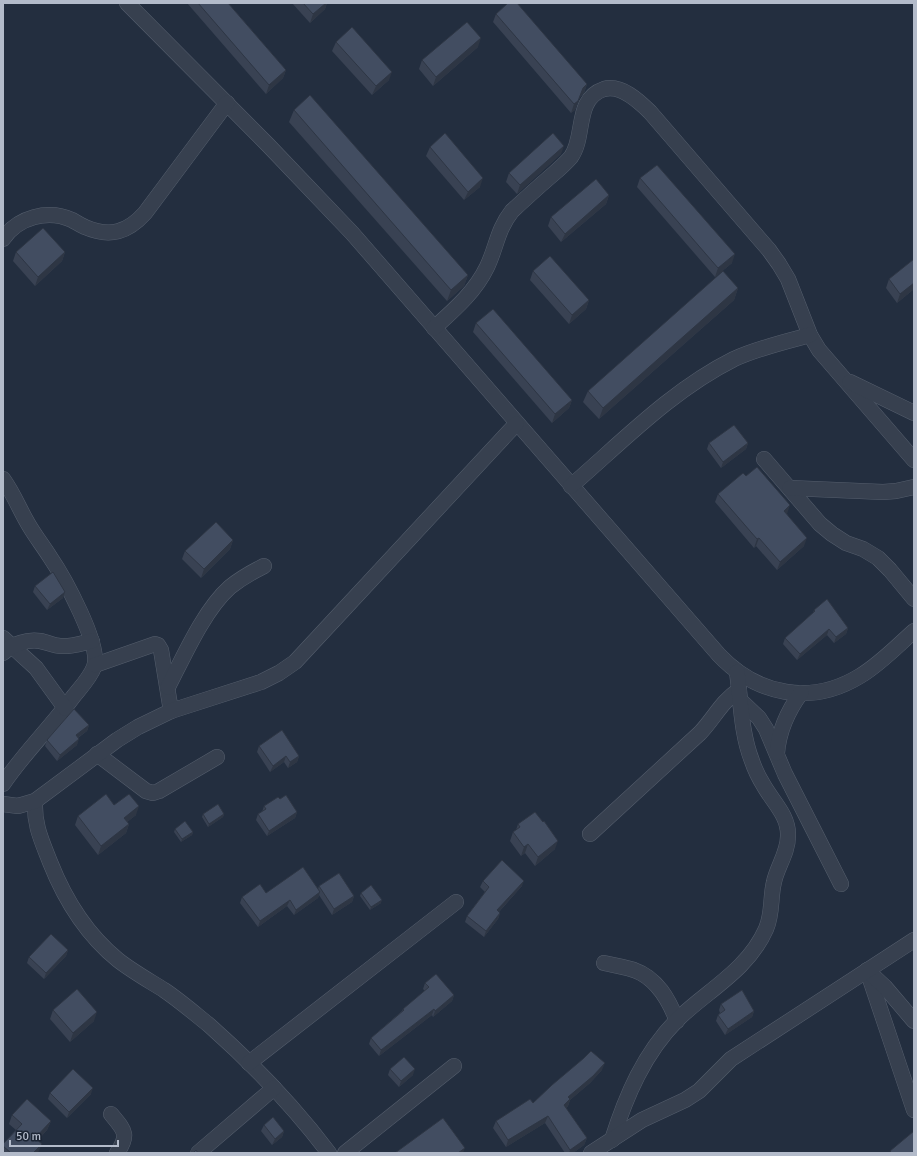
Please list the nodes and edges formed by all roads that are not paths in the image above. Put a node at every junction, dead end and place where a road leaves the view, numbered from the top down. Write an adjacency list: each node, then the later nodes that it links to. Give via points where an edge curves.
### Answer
1 (127, 3): 2 (street)
2 (227, 103): 3 (street, via 136,223 124,230 97,232 72,220 44,215 18,224); 4 (street, via 357,239)
3 (3, 239)
4 (434, 328): 5 (street, via 460,304 479,281 492,255 500,229 512,210 571,157 578,142 585,105 590,97 607,88 617,88 650,112 772,255 788,279); 8 (street)
5 (810, 335): 6 (street); 12 (street, via 772,345 736,359 701,377 670,400)
6 (844, 378): 7 (street); 10 (street)
7 (914, 413)
8 (516, 424): 12 (street); 26 (street, via 295,662 261,682)
9 (764, 459): 14 (street)
10 (914, 460)
11 (3, 479): 18 (street, via 38,541 63,578)
12 (571, 486): 21 (street, via 718,655)
13 (914, 487): 14 (street, via 883,492)
14 (790, 488): 16 (street, via 820,524 846,543 878,558)
15 (264, 566): 22 (street, via 239,580 212,607)
16 (914, 599)
17 (914, 631): 23 (street, via 854,680 832,689)
18 (92, 641): 19 (street, via 61,646 33,640); 20 (street)
19 (6, 645): 25 (street, via 36,668)
20 (95, 665): 22 (street, via 158,645 162,650); 25 (street)
21 (737, 672): 23 (street, via 767,688); 24 (street)
22 (168, 687): 26 (street)
23 (801, 693): 28 (street, via 786,716 778,741)
24 (740, 695): 28 (street, via 763,724); 33 (street, via 723,703 700,733); 39 (street, via 744,732 751,760 785,818 788,827 787,846 773,883 771,913 758,944 736,970)
25 (65, 708): 30 (street)
26 (171, 711): 27 (street, via 138,727)
27 (97, 754): 29 (street, via 146,791 153,793); 31 (street)
28 (777, 754): 34 (street)
29 (217, 757)
30 (3, 784)
31 (35, 800): 32 (street, via 18,806); 41 (street, via 37,830 54,873 85,927 118,960 187,1007)
32 (3, 804)
33 (590, 834)
34 (841, 884)
35 (456, 902): 41 (street)
36 (914, 940): 38 (street)
37 (604, 963): 39 (street, via 645,975 668,1000)
38 (867, 970): 40 (street); 44 (street); 46 (street, via 731,1060 699,1091 642,1120)
39 (677, 1021): 46 (street, via 662,1037 638,1074)
40 (914, 1021)
41 (249, 1063): 43 (street)
42 (454, 1066): 50 (street)
43 (274, 1088): 48 (street); 49 (street)
44 (914, 1110)
45 (111, 1114): 47 (street, via 125,1135)
46 (612, 1140): 51 (street)
47 (117, 1153)
48 (198, 1153)
49 (329, 1153)
50 (345, 1153)
51 (591, 1153)

